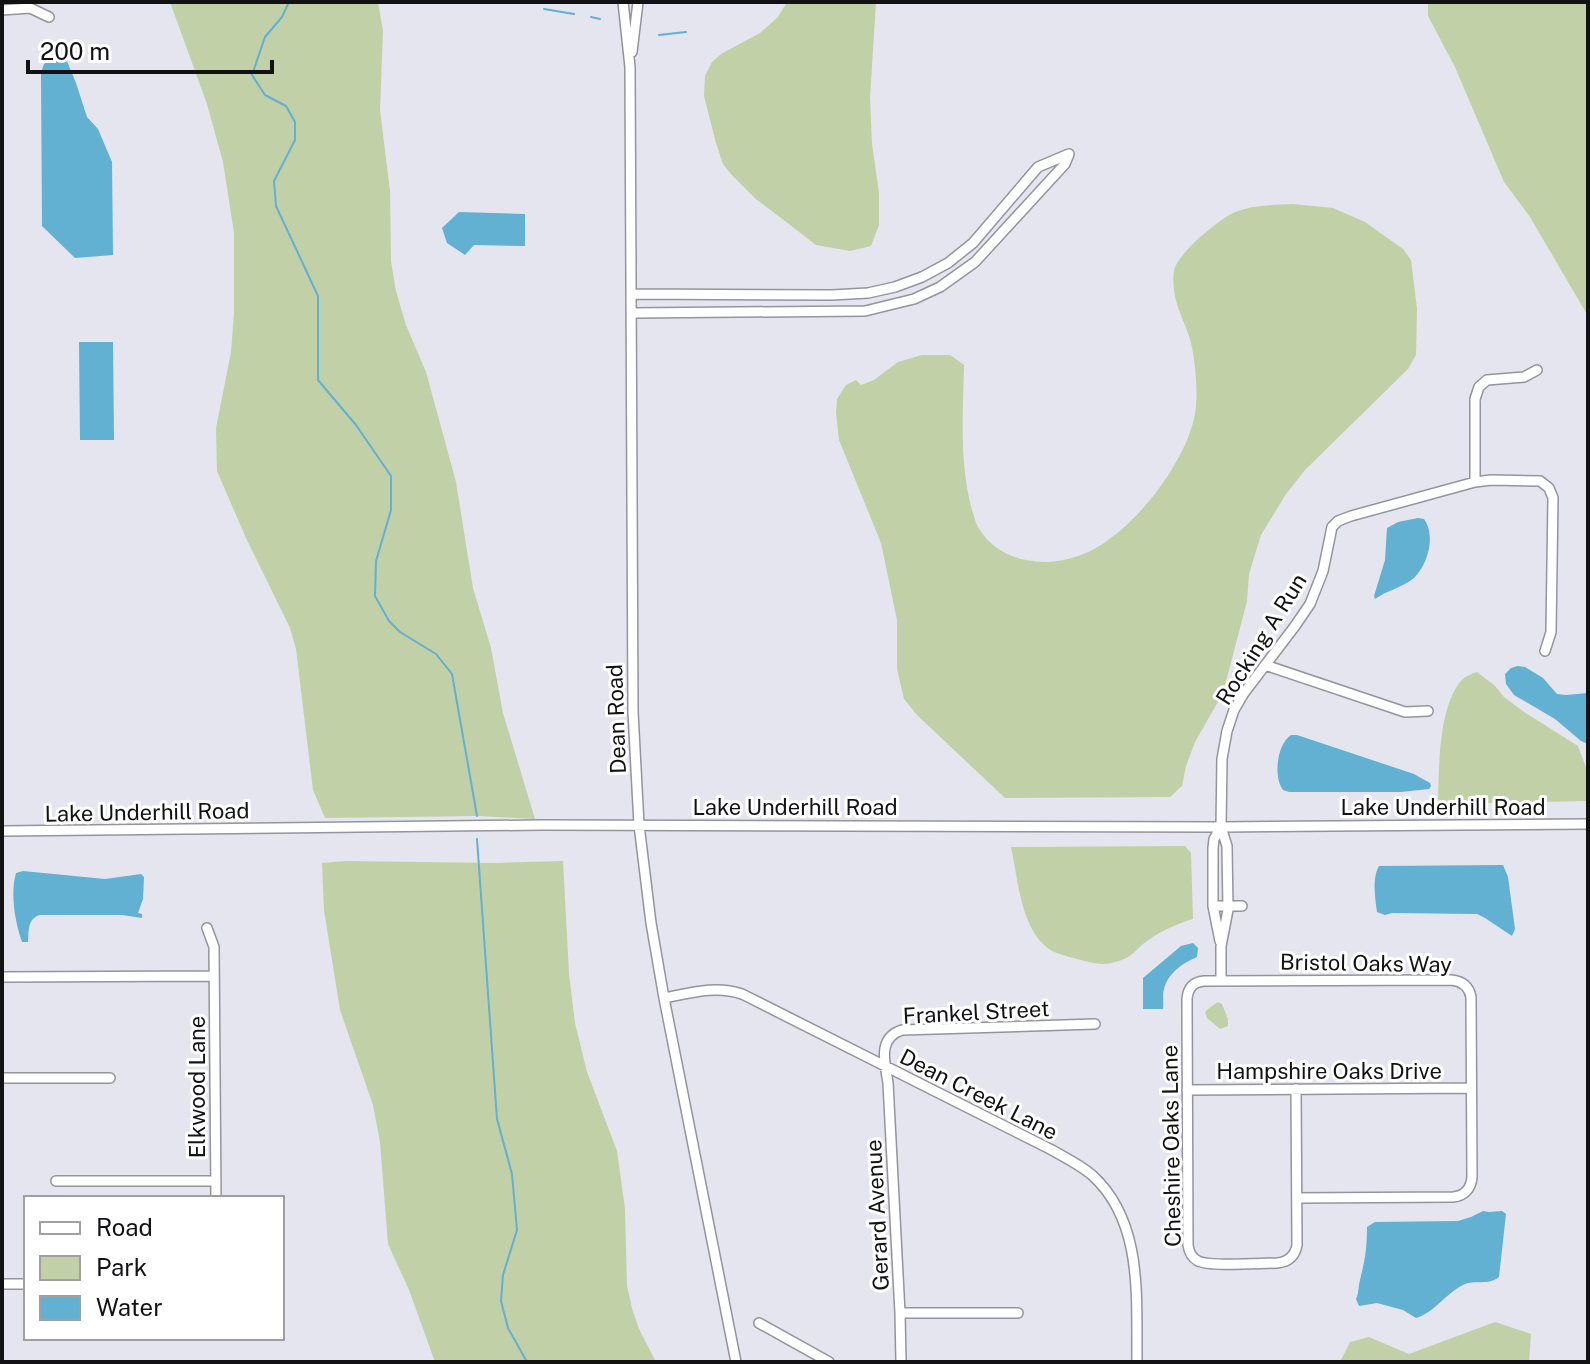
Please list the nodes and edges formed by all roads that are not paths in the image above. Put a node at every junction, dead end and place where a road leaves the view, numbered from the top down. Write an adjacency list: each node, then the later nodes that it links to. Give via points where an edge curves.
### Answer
1 (623, 2): 5 (street, Dean Road)
2 (638, 2): 5 (street, Dean Road)
3 (2, 10): 4 (street, via 30,8)
4 (49, 17)
5 (630, 67): 6 (street, Dean Road)
6 (632, 294): 7 (street, Dean Road); 7 (street, via 832,295 895,287 948,263 973,243 1038,167 1069,154 975,262 914,299 865,311)
7 (632, 313): 14 (street, Dean Road, via 633,715)
8 (1537, 370): 9 (street, via 1524,377 1487,380 1477,391)
9 (1475, 482): 10 (street, Rocking A Run, via 1537,480 1551,492 1551,634); 11 (street, Rocking A Run, via 1338,521 1329,535 1314,596)
10 (1545, 651)
11 (1265, 665): 12 (street, via 1405,712); 15 (street, Rocking A Run, via 1239,702 1226,735)
12 (1428, 711)
13 (1588, 824): 15 (street, Lake Underhill Road)
14 (639, 825): 15 (street, Lake Underhill Road); 16 (street, Lake Underhill Road); 25 (street, Dean Road)
15 (1221, 827): 17 (street, Rocking A Run, via 1213,844); 18 (street, Rocking A Run, via 1227,846)
16 (2, 831)
17 (1213, 906): 18 (street); 21 (street, Rocking A Run)
18 (1228, 906): 19 (street); 21 (street, Rocking A Run)
19 (1242, 906)
20 (207, 928): 22 (street, Elkwood Lane, via 214,945)
21 (1221, 946): 24 (street, Rocking A Run)
22 (214, 976): 23 (street); 34 (street, Elkwood Lane)
23 (2, 977)
24 (1221, 980): 30 (street, Bristol Oaks Way, via 1458,981 1471,997); 32 (street, Cheshire Oaks Lane, via 1201,981 1188,991)
25 (664, 998): 27 (street, Dean Creek Lane, via 710,990 735,992); 42 (street, Dean Road)
26 (1095, 1024): 27 (street, Frankel Street, via 902,1030 885,1046)
27 (885, 1066): 39 (street, Gerard Avenue); 45 (street, Dean Creek Lane, via 1064,1157 1104,1187 1132,1247)
28 (2, 1078): 29 (street)
29 (110, 1078)
30 (1471, 1088): 31 (street, Hampshire Oaks Drive); 36 (street, Bristol Oaks Way, via 1472,1177 1464,1194)
31 (1296, 1089): 32 (street, Hampshire Oaks Drive); 36 (street, Cheshire Oaks Lane)
32 (1187, 1090): 36 (street, Cheshire Oaks Lane, via 1188,1245 1195,1259 1288,1260 1297,1248)
33 (56, 1181): 34 (street)
34 (216, 1181): 35 (street, Elkwood Lane)
35 (216, 1196)
36 (1297, 1198)
37 (2, 1284): 38 (street)
38 (24, 1284)
39 (900, 1313): 40 (street); 44 (street, Gerard Avenue)
40 (1018, 1313)
41 (759, 1323): 43 (street)
42 (736, 1362)
43 (829, 1362)
44 (901, 1362)
45 (1137, 1362)

